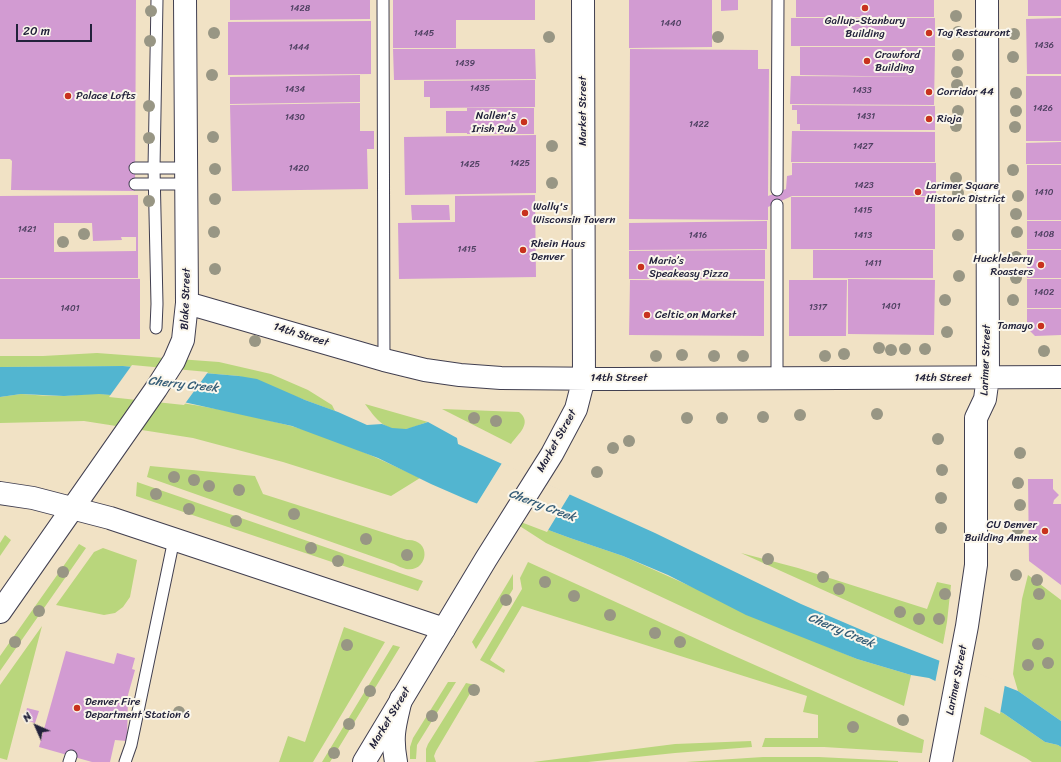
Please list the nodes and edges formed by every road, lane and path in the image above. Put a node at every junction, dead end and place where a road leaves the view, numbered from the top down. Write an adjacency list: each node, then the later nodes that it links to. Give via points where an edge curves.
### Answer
1 (156, 0): 8 (lane)
2 (185, 0): 9 (main road, Blake Street)
3 (383, 0): 16 (lane)
4 (583, 0): 19 (main road, Market Street)
5 (778, 0): 12 (lane)
6 (987, 0): 17 (main road, Larimer Street)
7 (135, 168): 8 (lane)
8 (154, 168): 9 (lane); 11 (lane)
9 (187, 176): 11 (lane); 14 (main road, Blake Street)
10 (135, 184): 11 (lane)
11 (155, 184): 15 (lane)
12 (777, 190)
13 (777, 205): 20 (lane)
14 (188, 303): 16 (main road, 14th Street); 22 (main road, Blake Street, via 184,340 174,361)
15 (156, 328)
16 (384, 360): 19 (main road, 14th Street, via 460,375 501,378)
17 (988, 377): 18 (main road, 14th Street); 20 (main road, 14th Street); 27 (main road, Larimer Street, via 985,399 976,418 976,565)
18 (1061, 377)
19 (584, 378): 20 (main road, 14th Street); 25 (main road, Market Street, via 576,409 552,454)
20 (777, 378)
21 (0, 493): 22 (main road)
22 (73, 508): 23 (main road); 24 (main road, Blake Street)
23 (174, 539): 25 (main road); 28 (lane, via 131,745)
24 (0, 612)
25 (444, 629): 26 (main road, Market Street)
26 (401, 699): 29 (main road, Market Street); 30 (main road, via 394,729)
27 (941, 759)
28 (124, 762)
29 (364, 762)
30 (396, 762)

